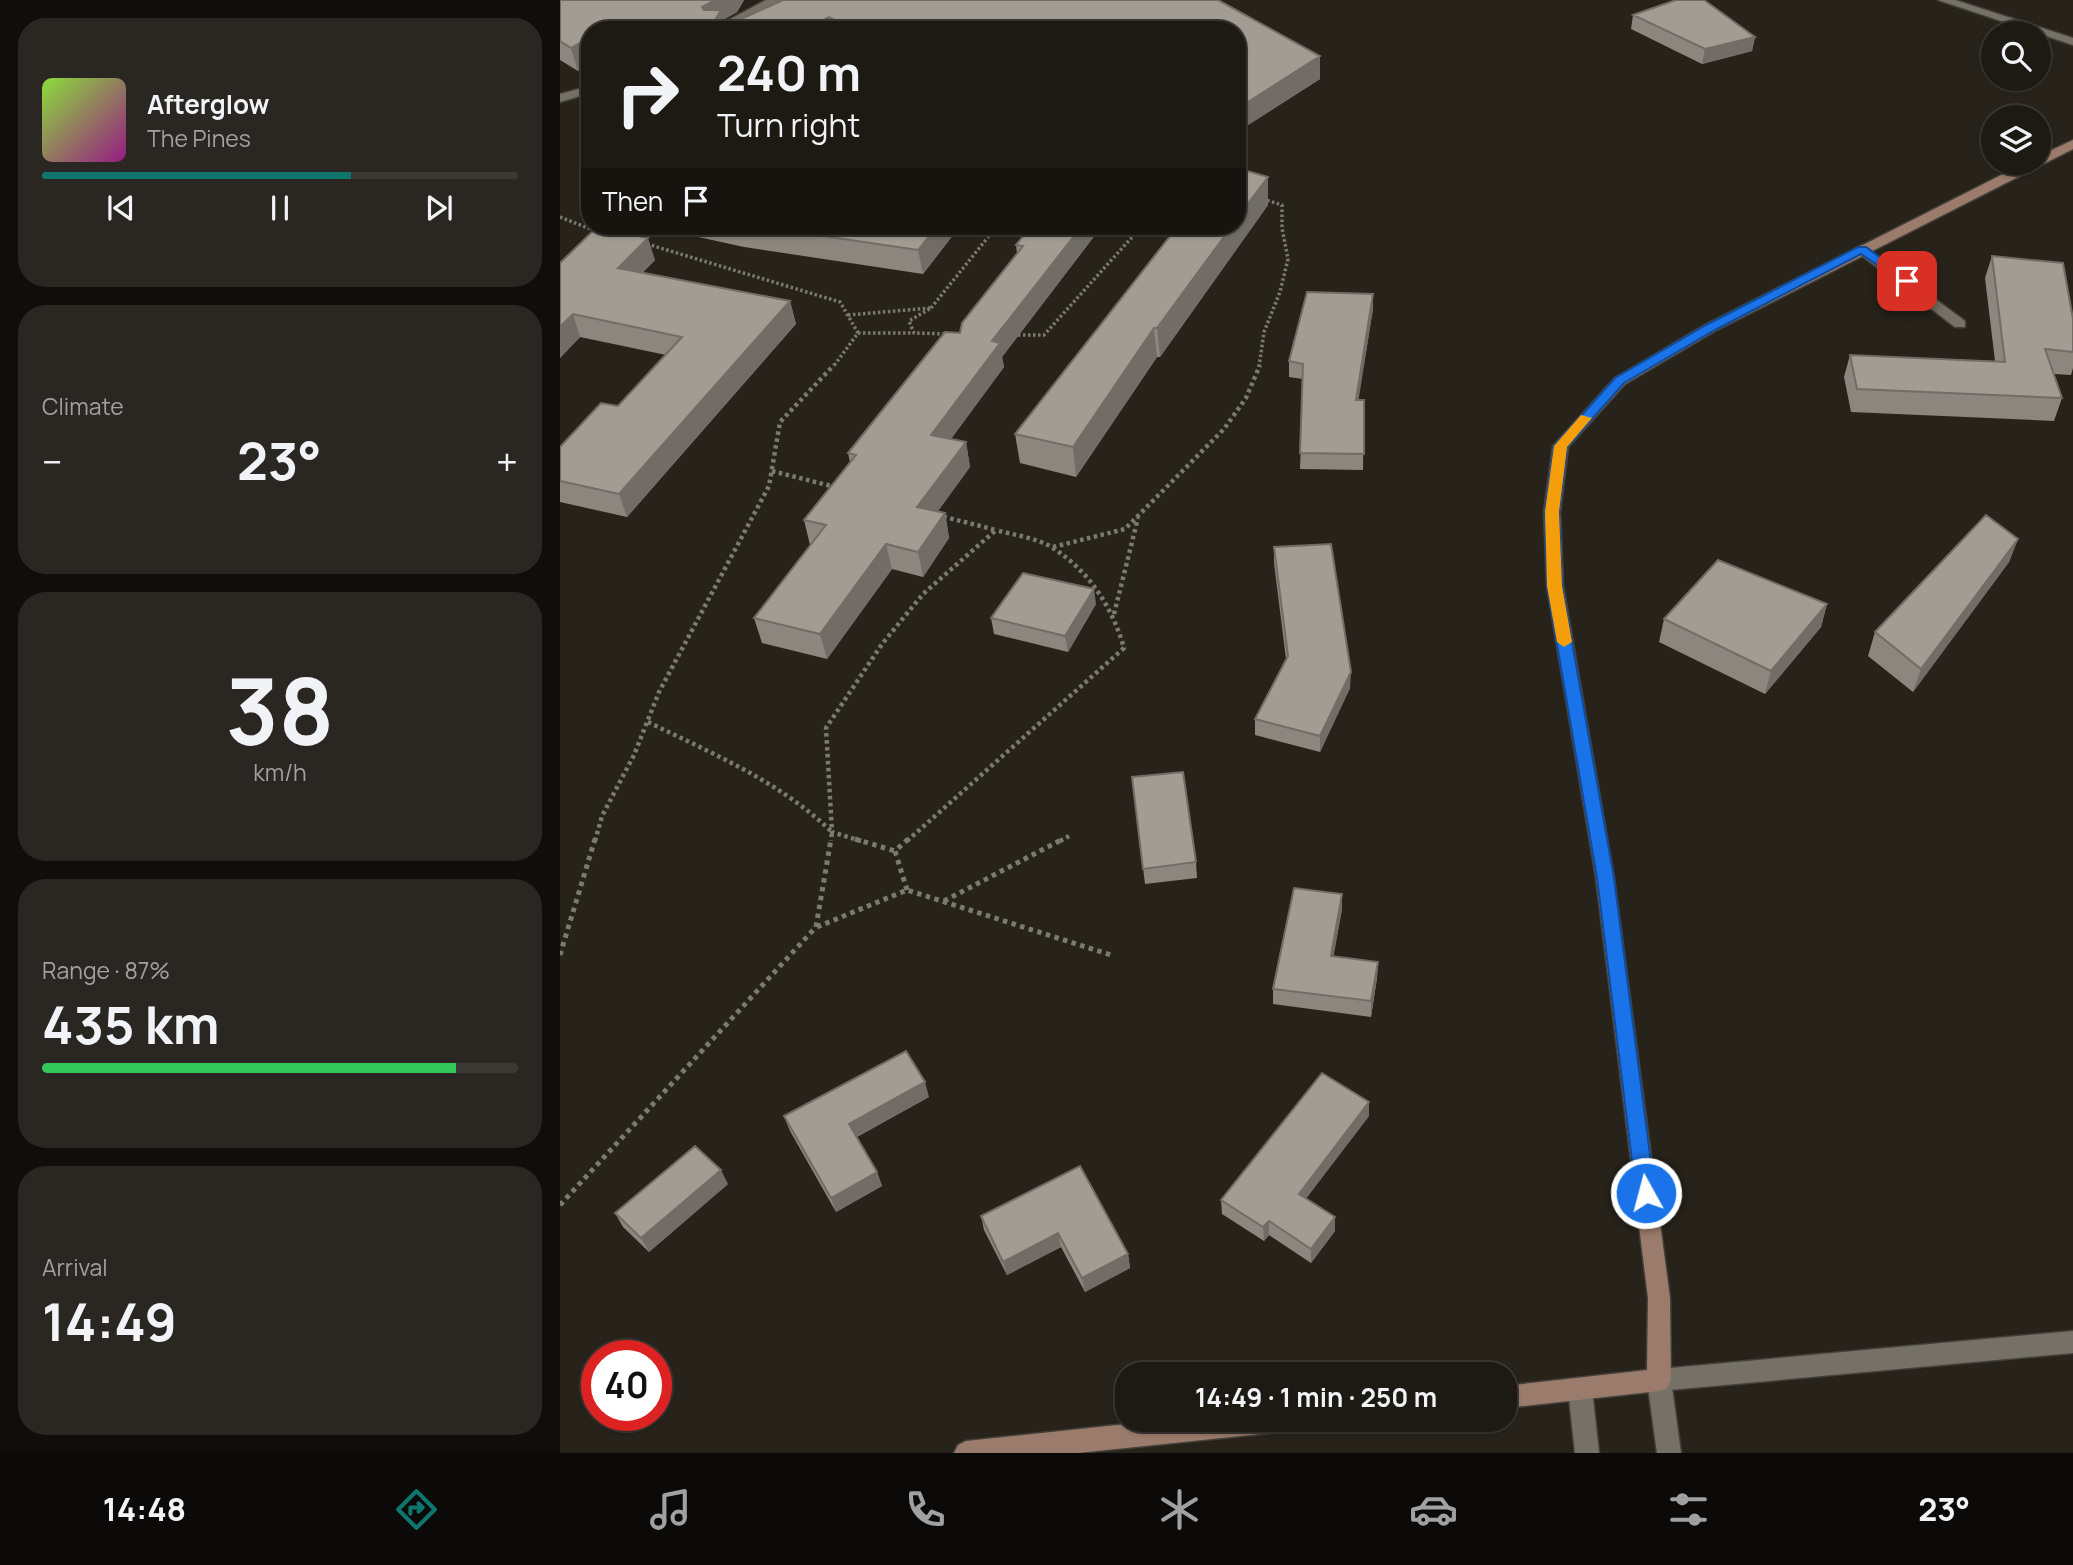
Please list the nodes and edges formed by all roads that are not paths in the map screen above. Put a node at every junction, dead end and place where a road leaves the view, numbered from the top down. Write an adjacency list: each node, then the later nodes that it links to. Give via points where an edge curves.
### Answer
1 (775, 0): 3 (street)
2 (1944, 0): 4 (street)
3 (733, 21)
4 (2073, 42)
5 (581, 92): 6 (street)
6 (560, 98)
7 (2073, 144): 8 (street)
8 (2051, 155)
9 (2010, 175): 10 (street)
10 (1862, 249): 11 (street); 13 (street, via 1620,381 1561,446 1552,512 1555,586 1605,878 1659,1298)
11 (1960, 324)
12 (2073, 1342): 13 (street)
13 (1659, 1380): 14 (street); 19 (street)
14 (1580, 1389): 15 (street); 18 (street)
15 (1517, 1395)
16 (1165, 1432): 17 (street)
17 (966, 1453)
18 (1587, 1453)
19 (1669, 1453)

